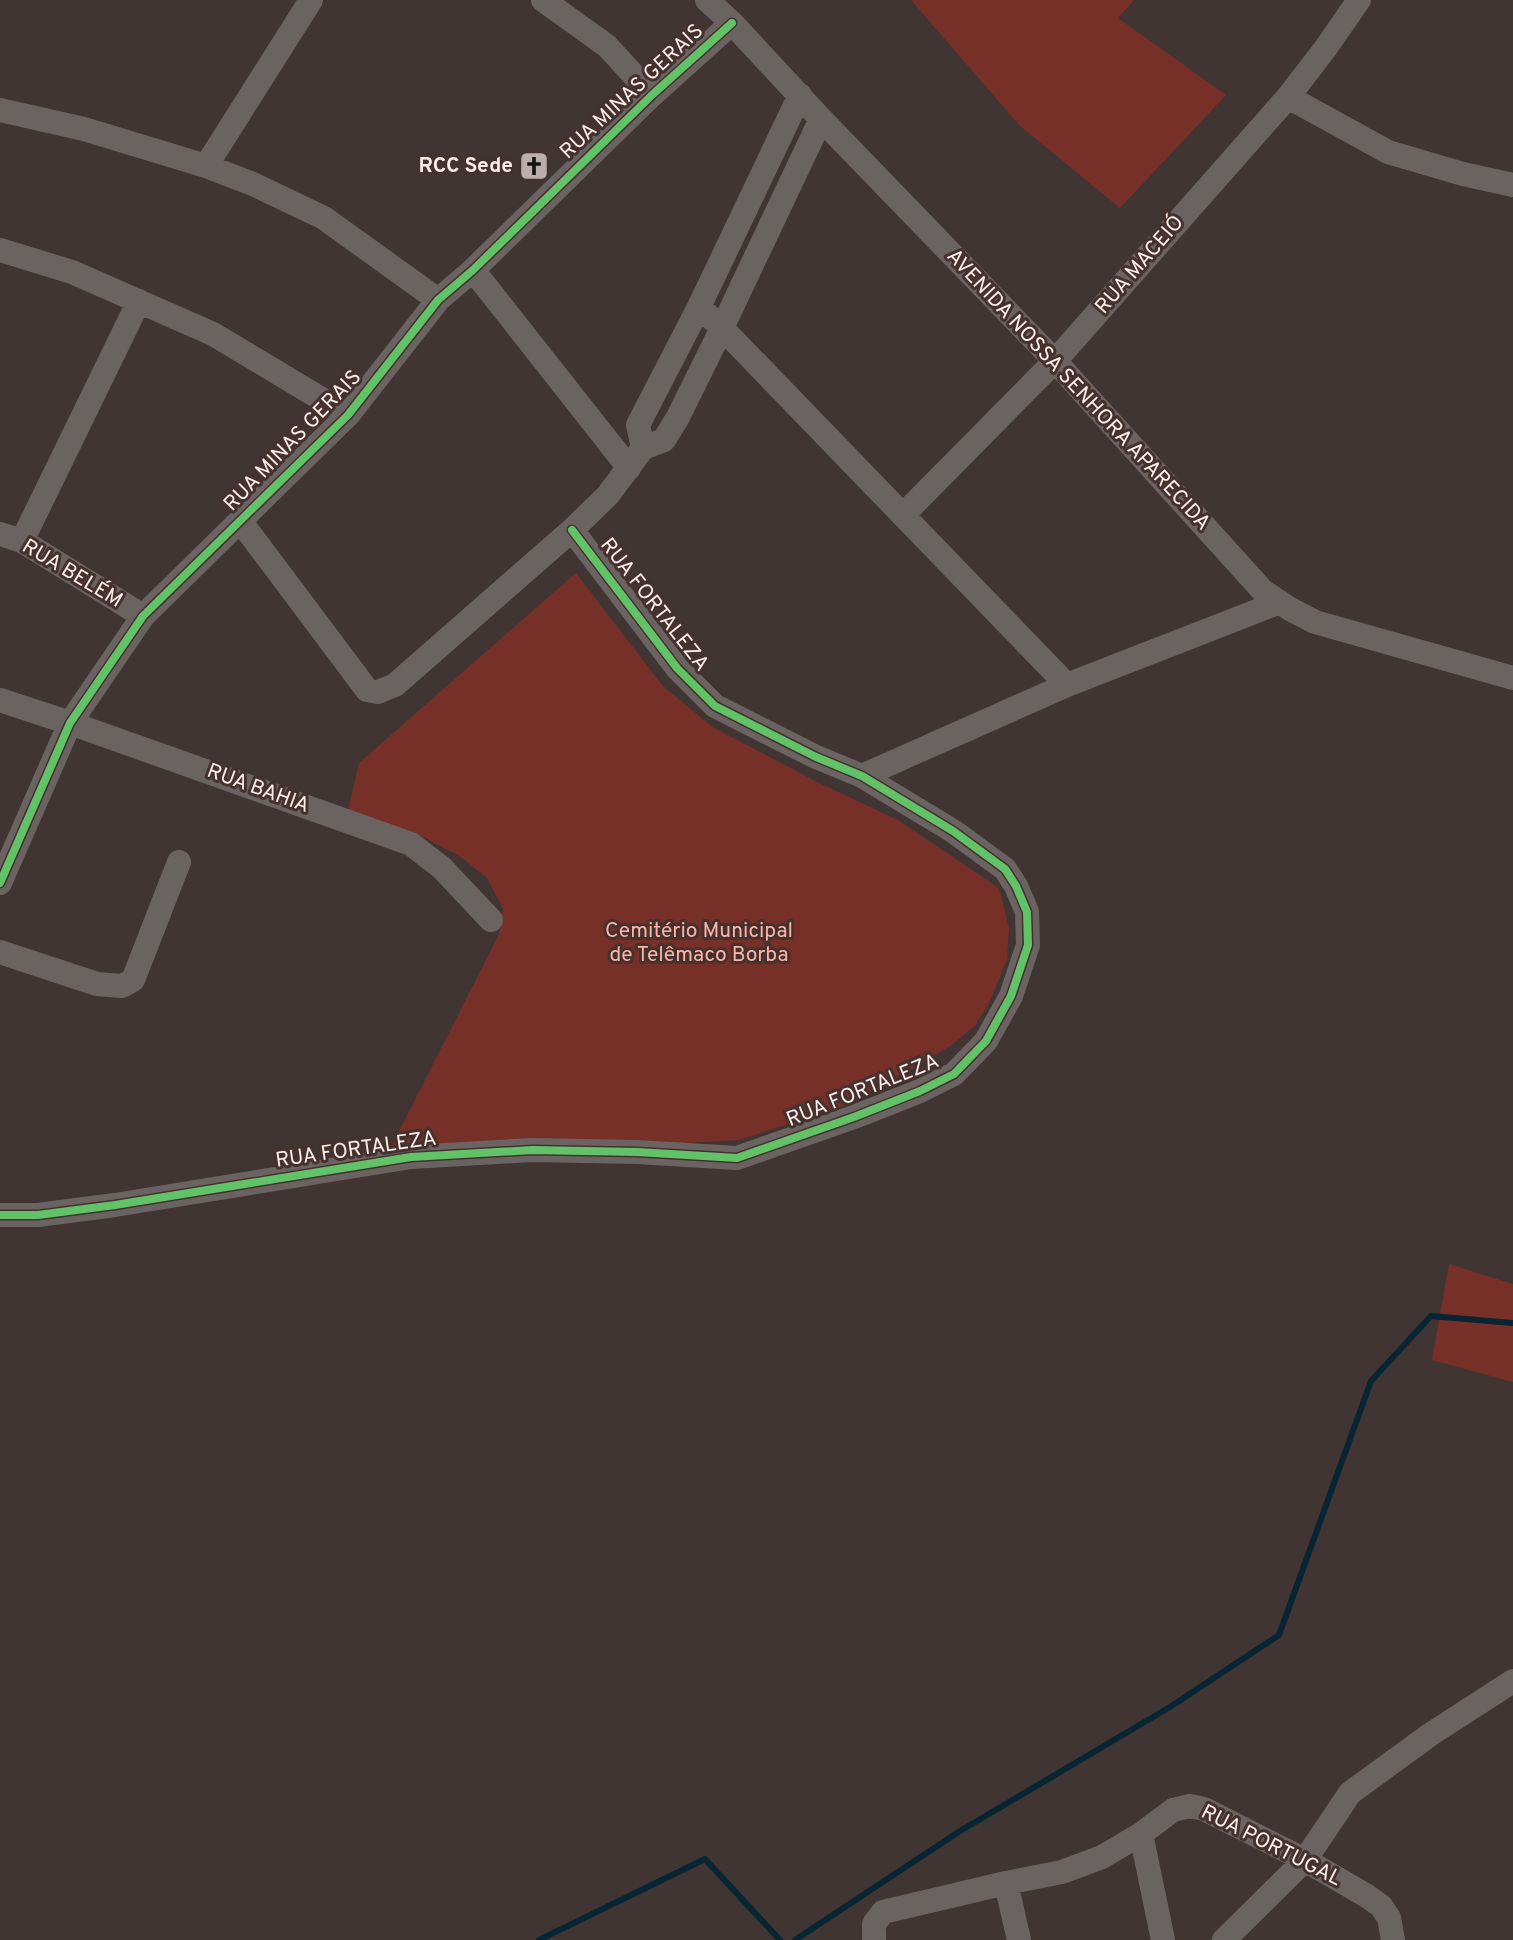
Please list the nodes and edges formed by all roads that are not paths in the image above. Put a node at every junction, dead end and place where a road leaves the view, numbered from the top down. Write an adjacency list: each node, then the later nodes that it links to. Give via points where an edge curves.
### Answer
1 (311, 0): 11 (street)
2 (543, 0): 6 (street, via 607,46)
3 (707, 0): 5 (street, AVENIDA NOSSA SENHORA APARECIDA)
4 (1359, 0): 8 (street, RUA MACEIÓ)
5 (732, 23): 6 (street, RUA MINAS GERAIS); 7 (street, AVENIDA NOSSA SENHORA APARECIDA)
6 (652, 95): 14 (street, RUA MINAS GERAIS)
7 (800, 95): 10 (street, AVENIDA NOSSA SENHORA APARECIDA); 17 (street)
8 (1288, 97): 12 (street, via 1388,152); 19 (street, RUA MACEIÓ)
9 (0, 110): 11 (street, via 84,129)
10 (821, 119): 18 (street); 19 (street, AVENIDA NOSSA SENHORA APARECIDA)
11 (206, 166): 15 (street, via 324,218)
12 (1513, 185)
13 (0, 250): 16 (street, via 72,272)
14 (473, 270): 15 (street, RUA MINAS GERAIS); 22 (street)
15 (438, 300): 20 (street, RUA MINAS GERAIS)
16 (139, 301): 20 (street, via 213,334); 26 (street)
17 (699, 308): 18 (street); 21 (street, via 638,425)
18 (722, 328): 21 (street, via 670,432 660,443); 23 (street)
19 (1055, 361): 23 (street, RUA MACEIÓ); 27 (street, AVENIDA NOSSA SENHORA APARECIDA, via 1263,591)
20 (348, 415): 24 (street, RUA MINAS GERAIS)
21 (643, 448): 22 (street)
22 (629, 468): 25 (street)
23 (903, 515): 30 (street)
24 (241, 522): 25 (street, RUA FORTALEZA, via 367,690 378,692 394,685); 28 (street, RUA MINAS GERAIS)
25 (572, 530): 33 (street, RUA FORTALEZA, via 677,668 715,706)
26 (11, 538): 28 (street, RUA BELÉM)
27 (1280, 602): 29 (street, AVENIDA NOSSA SENHORA APARECIDA, via 1315,622); 30 (street)
28 (143, 616): 32 (street, RUA MINAS GERAIS)
29 (1513, 678)
30 (1067, 685): 33 (street)
31 (0, 700): 32 (street, RUA BAHIA)
32 (70, 723): 35 (street, RUA MINAS GERAIS); 36 (street, RUA BAHIA, via 411,844 442,868)
33 (862, 776): 38 (street, RUA FORTALEZA, via 1005,869 1027,912 1028,945 1011,996 986,1041 954,1074 854,1118 737,1158 532,1150 411,1157 115,1205 38,1215)
34 (179, 862): 37 (street, via 133,980 123,986 97,984)
35 (0, 883)
36 (491, 920)
37 (0, 952)
38 (0, 1215)
39 (1513, 1681): 41 (street, via 1431,1734 1350,1794)
40 (1141, 1834): 41 (street, RUA PORTUGAL, via 1173,1810 1190,1806 1204,1809); 42 (street, RUA PORTUGAL, via 1102,1857 1062,1872); 45 (street)
41 (1305, 1860): 46 (street); 47 (street, RUA PORTUGAL, via 1381,1906 1389,1918)
42 (1006, 1883): 43 (street, RUA PORTUGAL, via 883,1912 874,1924); 44 (street)
43 (874, 1940)
44 (1019, 1940)
45 (1163, 1940)
46 (1224, 1940)
47 (1393, 1940)

